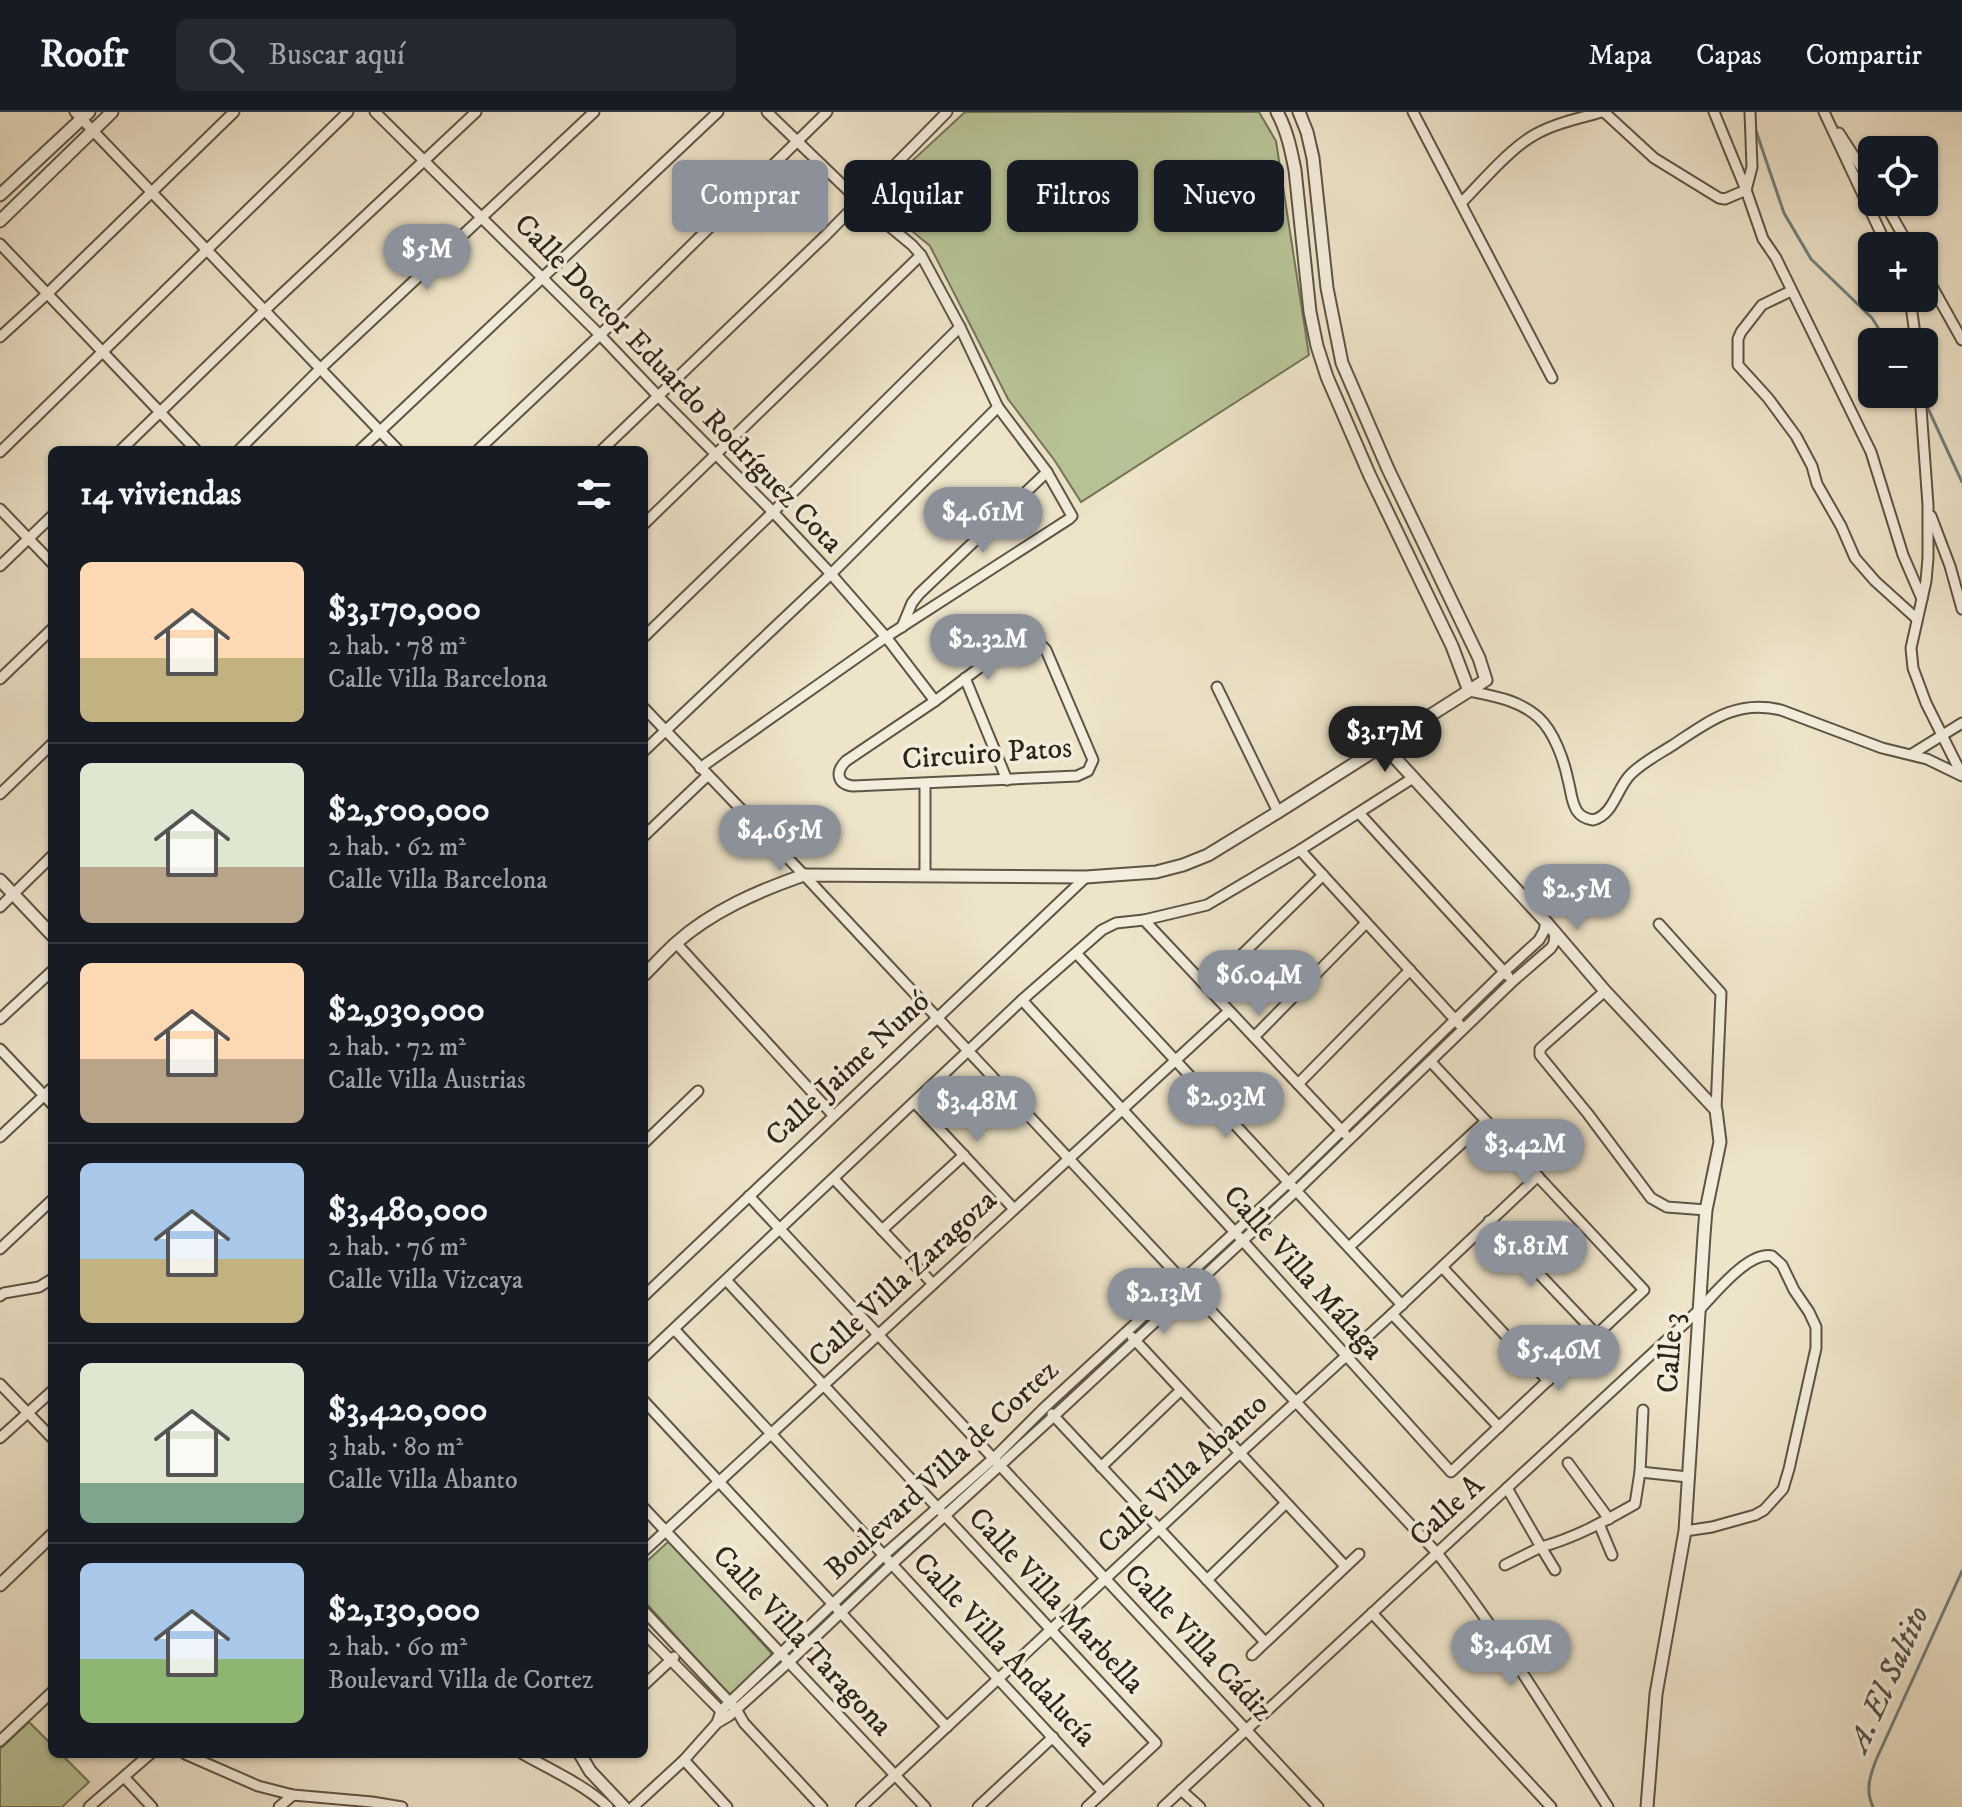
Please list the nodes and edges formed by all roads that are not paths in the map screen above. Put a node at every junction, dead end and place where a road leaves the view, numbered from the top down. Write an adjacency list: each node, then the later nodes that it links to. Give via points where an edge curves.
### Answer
1 (112, 112): 19 (street)
2 (234, 112): 26 (street)
3 (348, 112): 37 (street)
4 (375, 112): 22 (street, Calle Doctor Eduardo Rodríguez Cota)
5 (476, 112): 22 (street)
6 (594, 112): 30 (street)
7 (718, 112): 39 (street)
8 (767, 112): 20 (street)
9 (827, 112): 20 (street)
10 (947, 112): 21 (street)
11 (1277, 112): 34 (street, via 1291,146)
12 (1299, 112): 35 (street, via 1313,158)
13 (1413, 112): 28 (street)
14 (1603, 112): 25 (street, via 1654,158 1719,198); 28 (street, via 1535,134)
15 (1714, 112): 25 (street)
16 (1750, 112): 25 (street, via 1752,167)
17 (1825, 112): 23 (street); 33 (street)
18 (81, 114): 19 (street); 27 (street)
19 (93, 130): 26 (street); 31 (street)
20 (797, 140): 24 (street); 45 (street)
21 (900, 160)
22 (423, 161): 30 (street, Calle Doctor Eduardo Rodríguez Cota); 43 (street)
23 (1858, 163)
24 (844, 186)
25 (1746, 190): 40 (street, via 1763,239)
26 (152, 191): 37 (street); 41 (street)
27 (0, 195)
28 (1461, 203): 50 (street)
29 (844, 216): 51 (street)
30 (481, 218): 39 (street, Calle Doctor Eduardo Rodríguez Cota); 49 (street)
31 (0, 221)
32 (896, 232): 38 (street)
33 (1881, 232)
34 (1302, 236): 35 (street); 67 (street, via 1317,346)
35 (1321, 236): 65 (street, via 1342,363)
36 (0, 244): 41 (street)
37 (208, 250): 43 (street); 48 (street)
38 (921, 255): 44 (street); 64 (street)
39 (542, 277): 45 (street, Calle Doctor Eduardo Rodríguez Cota); 55 (street)
40 (1791, 291): 77 (street, via 1871,452); 79 (street, via 1762,305 1741,332 1738,365 1801,444 1852,554)
41 (47, 294): 46 (street); 48 (street)
42 (1938, 297): 47 (street)
43 (265, 310): 49 (street); 54 (street)
44 (960, 327): 52 (street); 70 (street)
45 (600, 335): 51 (street, Calle Doctor Eduardo Rodríguez Cota); 61 (street)
46 (0, 337)
47 (1962, 340)
48 (102, 352): 54 (street); 63 (street)
49 (321, 368): 55 (street); 58 (street)
50 (1552, 378)
51 (658, 396): 62 (street); 64 (street, Calle Doctor Eduardo Rodríguez Cota)
52 (998, 407): 66 (street); 76 (street)
53 (1921, 408): 68 (street)
54 (160, 413): 56 (street); 57 (street)
55 (380, 431): 59 (street); 60 (street)
56 (125, 446)
57 (192, 446)
58 (243, 446)
59 (364, 446)
60 (394, 446)
61 (482, 446)
62 (606, 446)
63 (0, 452)
64 (717, 454): 70 (street, Calle Doctor Eduardo Rodríguez Cota); 72 (street)
65 (1388, 469): 67 (street); 86 (street)
66 (1047, 472): 80 (street, via 919,594); 80 (street, via 1072,516)
67 (1370, 476): 88 (street)
68 (1928, 505): 77 (street); 78 (street)
69 (0, 509): 73 (street)
70 (773, 512): 76 (street, Calle Doctor Eduardo Rodríguez Cota); 82 (street)
71 (48, 520): 73 (street)
72 (648, 520)
73 (29, 539): 74 (street); 75 (street)
74 (48, 559)
75 (0, 566)
76 (831, 574): 83 (street, Calle Doctor Eduardo Rodríguez Cota); 93 (street)
77 (1922, 599): 79 (street)
78 (1962, 609)
79 (1917, 619): 94 (street, via 1913,668)
80 (902, 627): 83 (street)
81 (48, 633): 85 (street)
82 (648, 633)
83 (886, 637): 90 (street, Calle Doctor Eduardo Rodríguez Cota); 99 (street)
84 (965, 678): 90 (street, Circuiro Patos); 102 (street); 102 (street, Circuiro Patos, via 1023,637 1039,642 1093,760 1088,771 1077,776)
85 (0, 679)
86 (1486, 680): 88 (street); 89 (street)
87 (1217, 687): 105 (street)
88 (1469, 691): 89 (street); 95 (street)
89 (1500, 697): 98 (street, via 1545,724 1561,756 1574,804 1582,817 1593,820 1603,816 1642,765 1714,718 1740,709 1766,706)
90 (935, 701): 103 (street, Circuiro Patos, via 846,761 838,775 849,785)
91 (648, 712): 93 (street)
92 (1962, 723): 94 (street)
93 (665, 730): 96 (street); 99 (street)
94 (1943, 736): 98 (street); 100 (street)
95 (1384, 746): 101 (street); 105 (street)
96 (648, 747)
97 (48, 748): 104 (street)
98 (1912, 754): 100 (street)
99 (704, 772): 107 (street); 110 (street)
100 (1962, 775)
101 (1413, 778): 106 (street); 118 (street)
102 (1007, 780): 103 (street, Circuiro Patos)
103 (925, 784): 112 (street)
104 (0, 794)
105 (1278, 812): 113 (street, via 1183,865)
106 (1359, 813): 108 (street); 127 (street)
107 (648, 832)
108 (1300, 850): 111 (street); 117 (street, via 1207,905)
109 (48, 860): 115 (street)
110 (804, 875): 112 (street); 123 (street, via 734,904); 134 (street)
111 (1323, 875): 119 (street); 130 (street)
112 (925, 876): 113 (street)
113 (1086, 877): 134 (street, Calle Jaime Nunó)
114 (0, 880): 115 (street)
115 (13, 894): 116 (street); 121 (street)
116 (0, 907)
117 (1144, 920): 124 (street, via 1108,926); 130 (street)
118 (1546, 922): 122 (street); 127 (street, Boulevard Villa de Cortez, via 1539,940)
119 (1366, 923): 125 (street); 138 (street)
120 (1659, 924): 148 (street, Calle 3, via 1721,993)
121 (48, 931)
122 (1555, 933): 129 (street, Boulevard Villa de Cortez, via 1551,948); 131 (street)
123 (676, 943): 126 (street); 149 (street)
124 (1076, 953): 132 (street); 141 (street)
125 (1410, 970): 136 (street); 143 (street)
126 (648, 971)
127 (1504, 972): 129 (street); 136 (street, Boulevard Villa de Cortez)
128 (48, 975): 135 (street)
129 (1513, 981): 137 (street, Boulevard Villa de Cortez)
130 (1208, 988): 133 (street)
131 (1605, 991): 148 (street); 163 (street, via 1543,1046 1540,1055 1651,1198 1667,1207)
132 (1022, 1000): 140 (street); 147 (street, Calle Villa Málaga)
133 (1229, 1011): 138 (street); 141 (street, Calle Villa Zaragoza)
134 (937, 1018): 140 (street); 149 (street, Calle Jaime Nunó)
135 (0, 1019)
136 (1455, 1021): 137 (street); 151 (street, Boulevard Villa de Cortez)
137 (1463, 1029): 142 (street, Boulevard Villa de Cortez)
138 (1254, 1037): 143 (street)
139 (0, 1049): 145 (street)
140 (969, 1051): 146 (street); 155 (street)
141 (1175, 1061): 147 (street, Calle Villa Zaragoza); 158 (street)
142 (1431, 1062): 150 (street); 151 (street, Boulevard Villa de Cortez)
143 (1298, 1084): 151 (street)
144 (698, 1091): 153 (street)
145 (48, 1092): 152 (street)
146 (915, 1103): 154 (street); 157 (street)
147 (1121, 1109): 155 (street, Calle Villa Zaragoza); 167 (street, Calle Villa Málaga)
148 (1716, 1110): 163 (street, Calle 3, via 1720,1142)
149 (833, 1115): 160 (street, Calle Jaime Nunó)
150 (1486, 1121): 156 (street); 168 (street)
151 (1346, 1136): 158 (street, Boulevard Villa de Cortez); 159 (street, Boulevard Villa de Cortez)
152 (0, 1137)
153 (648, 1139)
154 (964, 1155): 162 (street); 166 (street)
155 (1069, 1158): 162 (street, Calle Villa Zaragoza); 172 (street)
156 (1538, 1176): 164 (street, Calle Villa Abanto); 184 (street, via 1644,1290)
157 (834, 1179): 165 (street); 166 (street)
158 (1288, 1183): 159 (street); 167 (street, Boulevard Villa de Cortez)
159 (1296, 1191): 167 (street, Boulevard Villa de Cortez); 168 (street)
160 (749, 1196): 165 (street, Calle Villa Cádiz); 176 (street, Calle Jaime Nunó)
161 (48, 1204): 169 (street)
162 (1014, 1209): 174 (street, Calle Villa Zaragoza)
163 (1706, 1210): 179 (street, Calle 3)
164 (1489, 1221): 170 (street, Calle Villa Abanto); 184 (street)
165 (780, 1229): 171 (street); 183 (street, Calle Villa Cádiz)
166 (882, 1230): 174 (street)
167 (1239, 1236): 172 (street, Boulevard Villa de Cortez); 175 (street, Boulevard Villa de Cortez); 187 (street, Calle Villa Málaga)
168 (1349, 1247): 178 (street)
169 (0, 1249)
170 (1442, 1267): 178 (street, Calle Villa Abanto); 188 (street)
171 (726, 1280): 181 (street); 190 (street, Calle Villa Marbella)
172 (1181, 1280): 175 (street); 182 (street, Boulevard Villa de Cortez)
173 (48, 1281): 177 (street)
174 (933, 1284): 183 (street, Calle Villa Zaragoza)
175 (1189, 1289): 185 (street, Boulevard Villa de Cortez); 193 (street)
176 (648, 1292)
177 (0, 1296)
178 (1402, 1305): 180 (street, Calle Villa Abanto)
179 (1698, 1311): 208 (street, Calle 3); 210 (street, Calle A); 218 (street, Calle A, via 1742,1267 1766,1254 1782,1265 1809,1312 1816,1327 1816,1348 1783,1489 1755,1515)
180 (1392, 1314): 187 (street, Calle Villa Abanto); 199 (street)
181 (674, 1329): 186 (street); 201 (street, Calle Villa Andalucía)
182 (1127, 1332): 185 (street); 195 (street, Boulevard Villa de Cortez)
183 (879, 1335): 190 (street, Calle Villa Zaragoza); 204 (street, Calle Villa Cádiz)
184 (1597, 1335): 188 (street)
185 (1135, 1340): 191 (street); 198 (street, Boulevard Villa de Cortez)
186 (648, 1353)
187 (1346, 1356): 193 (street, Calle Villa Abanto); 199 (street, Calle Villa Málaga, via 1451,1472)
188 (1548, 1381): 199 (street)
189 (0, 1384): 197 (street)
190 (824, 1386): 201 (street, Calle Villa Zaragoza); 212 (street, Calle Villa Marbella)
191 (1181, 1390): 203 (street); 206 (street, Calle Villa Abanto)
192 (48, 1395): 197 (street)
193 (1296, 1402): 203 (street, Calle Villa Abanto); 222 (street)
194 (648, 1405): 209 (street)
195 (1045, 1407): 198 (street); 204 (street, Boulevard Villa de Cortez)
196 (1643, 1410): 207 (street)
197 (28, 1413): 200 (street); 202 (street)
198 (1054, 1416): 204 (street, Boulevard Villa de Cortez); 206 (street)
199 (1499, 1427)
200 (48, 1434)
201 (771, 1434): 209 (street, Calle Villa Zaragoza); 224 (street, Calle Villa Andalucía)
202 (0, 1438)
203 (1240, 1453): 211 (street); 216 (street, Calle Villa Abanto)
204 (997, 1462): 212 (street, Boulevard Villa de Cortez); 214 (street, Boulevard Villa de Cortez); 230 (street, Calle Villa Cádiz)
205 (1568, 1463): 215 (street)
206 (1101, 1467): 216 (street)
207 (1640, 1472): 208 (street); 215 (street, via 1635,1504)
208 (1688, 1477): 218 (street, Calle 3)
209 (718, 1481): 217 (street, Calle Villa Zaragoza); 233 (street)
210 (1507, 1488): 221 (street); 222 (street, Calle A)
211 (1286, 1503): 228 (street); 231 (street)
212 (937, 1508): 214 (street, Calle Villa Marbella); 224 (street, Boulevard Villa de Cortez)
213 (648, 1512): 217 (street, Calle Villa Taragona)
214 (945, 1516): 226 (street, Boulevard Villa de Cortez); 237 (street, Calle Villa Marbella)
215 (1604, 1521): 221 (street); 225 (street)
216 (1159, 1528): 230 (street, Calle Villa Abanto); 231 (street)
217 (665, 1530): 220 (street, Calle Villa Zaragoza); 241 (street, Calle Villa Taragona)
218 (1685, 1531): 281 (street, Calle 3, via 1656,1694)
219 (48, 1539): 232 (street)
220 (648, 1547)
221 (1541, 1547): 227 (street); 229 (street)
222 (1437, 1553): 235 (street, Calle A); 280 (street)
223 (1359, 1554): 228 (street)
224 (884, 1555): 226 (street, Calle Villa Andalucía); 233 (street, Boulevard Villa de Cortez)
225 (1612, 1555)
226 (892, 1564): 234 (street, Boulevard Villa de Cortez); 245 (street, Calle Villa Andalucía)
227 (1505, 1565)
228 (1345, 1566): 239 (street)
229 (1555, 1570)
230 (1105, 1578): 237 (street, Calle Villa Abanto); 250 (street, Calle Villa Cádiz)
231 (1207, 1580): 239 (street)
232 (0, 1585)
233 (832, 1604): 234 (street); 241 (street, Boulevard Villa de Cortez)
234 (841, 1613): 244 (street, Boulevard Villa de Cortez); 249 (street)
235 (1372, 1613): 250 (street, Calle A); 279 (street)
236 (648, 1615): 240 (street)
237 (1051, 1630): 245 (street, Calle Villa Abanto); 261 (street, Calle Villa Marbella, via 1156,1743)
238 (648, 1637): 243 (street)
239 (1265, 1642): 242 (street)
240 (681, 1651): 243 (street); 248 (street)
241 (781, 1653): 244 (street, Calle Villa Taragona); 248 (street, Boulevard Villa de Cortez)
242 (1252, 1655)
243 (671, 1660): 246 (street); 248 (street)
244 (789, 1662): 248 (street, Boulevard Villa de Cortez); 258 (street, Calle Villa Taragona)
245 (999, 1679): 249 (street, Calle Villa Abanto); 251 (street, Calle Villa Andalucía)
246 (648, 1681)
247 (48, 1696): 252 (street)
248 (729, 1710): 257 (street, Boulevard Villa de Cortez); 271 (street)
249 (947, 1727): 258 (street, Calle Villa Abanto)
250 (1246, 1730): 260 (street, Calle A); 278 (street, Calle Villa Cádiz)
251 (1053, 1737): 261 (street, Calle Villa Andalucía); 274 (street)
252 (0, 1741)
253 (145, 1758): 259 (street)
254 (194, 1758): 262 (street)
255 (530, 1758): 267 (street)
256 (582, 1758): 268 (street)
257 (684, 1760): 269 (street, Boulevard Villa de Cortez); 270 (street)
258 (895, 1774): 272 (street, Calle Villa Abanto); 273 (street, Calle Villa Taragona)
259 (124, 1777): 263 (street); 264 (street)
260 (1181, 1790): 276 (street, Calle A); 277 (street)
261 (1103, 1792): 275 (street)
262 (293, 1795): 265 (street); 266 (street)
263 (89, 1807)
264 (152, 1807)
265 (279, 1807)
266 (402, 1807)
267 (608, 1807)
268 (624, 1807)
269 (633, 1807)
270 (727, 1807)
271 (822, 1807)
272 (861, 1807)
273 (925, 1807)
274 (978, 1807)
275 (1087, 1807)
276 (1163, 1807)
277 (1200, 1807)
278 (1318, 1807)
279 (1551, 1807)
280 (1608, 1807)
281 (1647, 1807)

